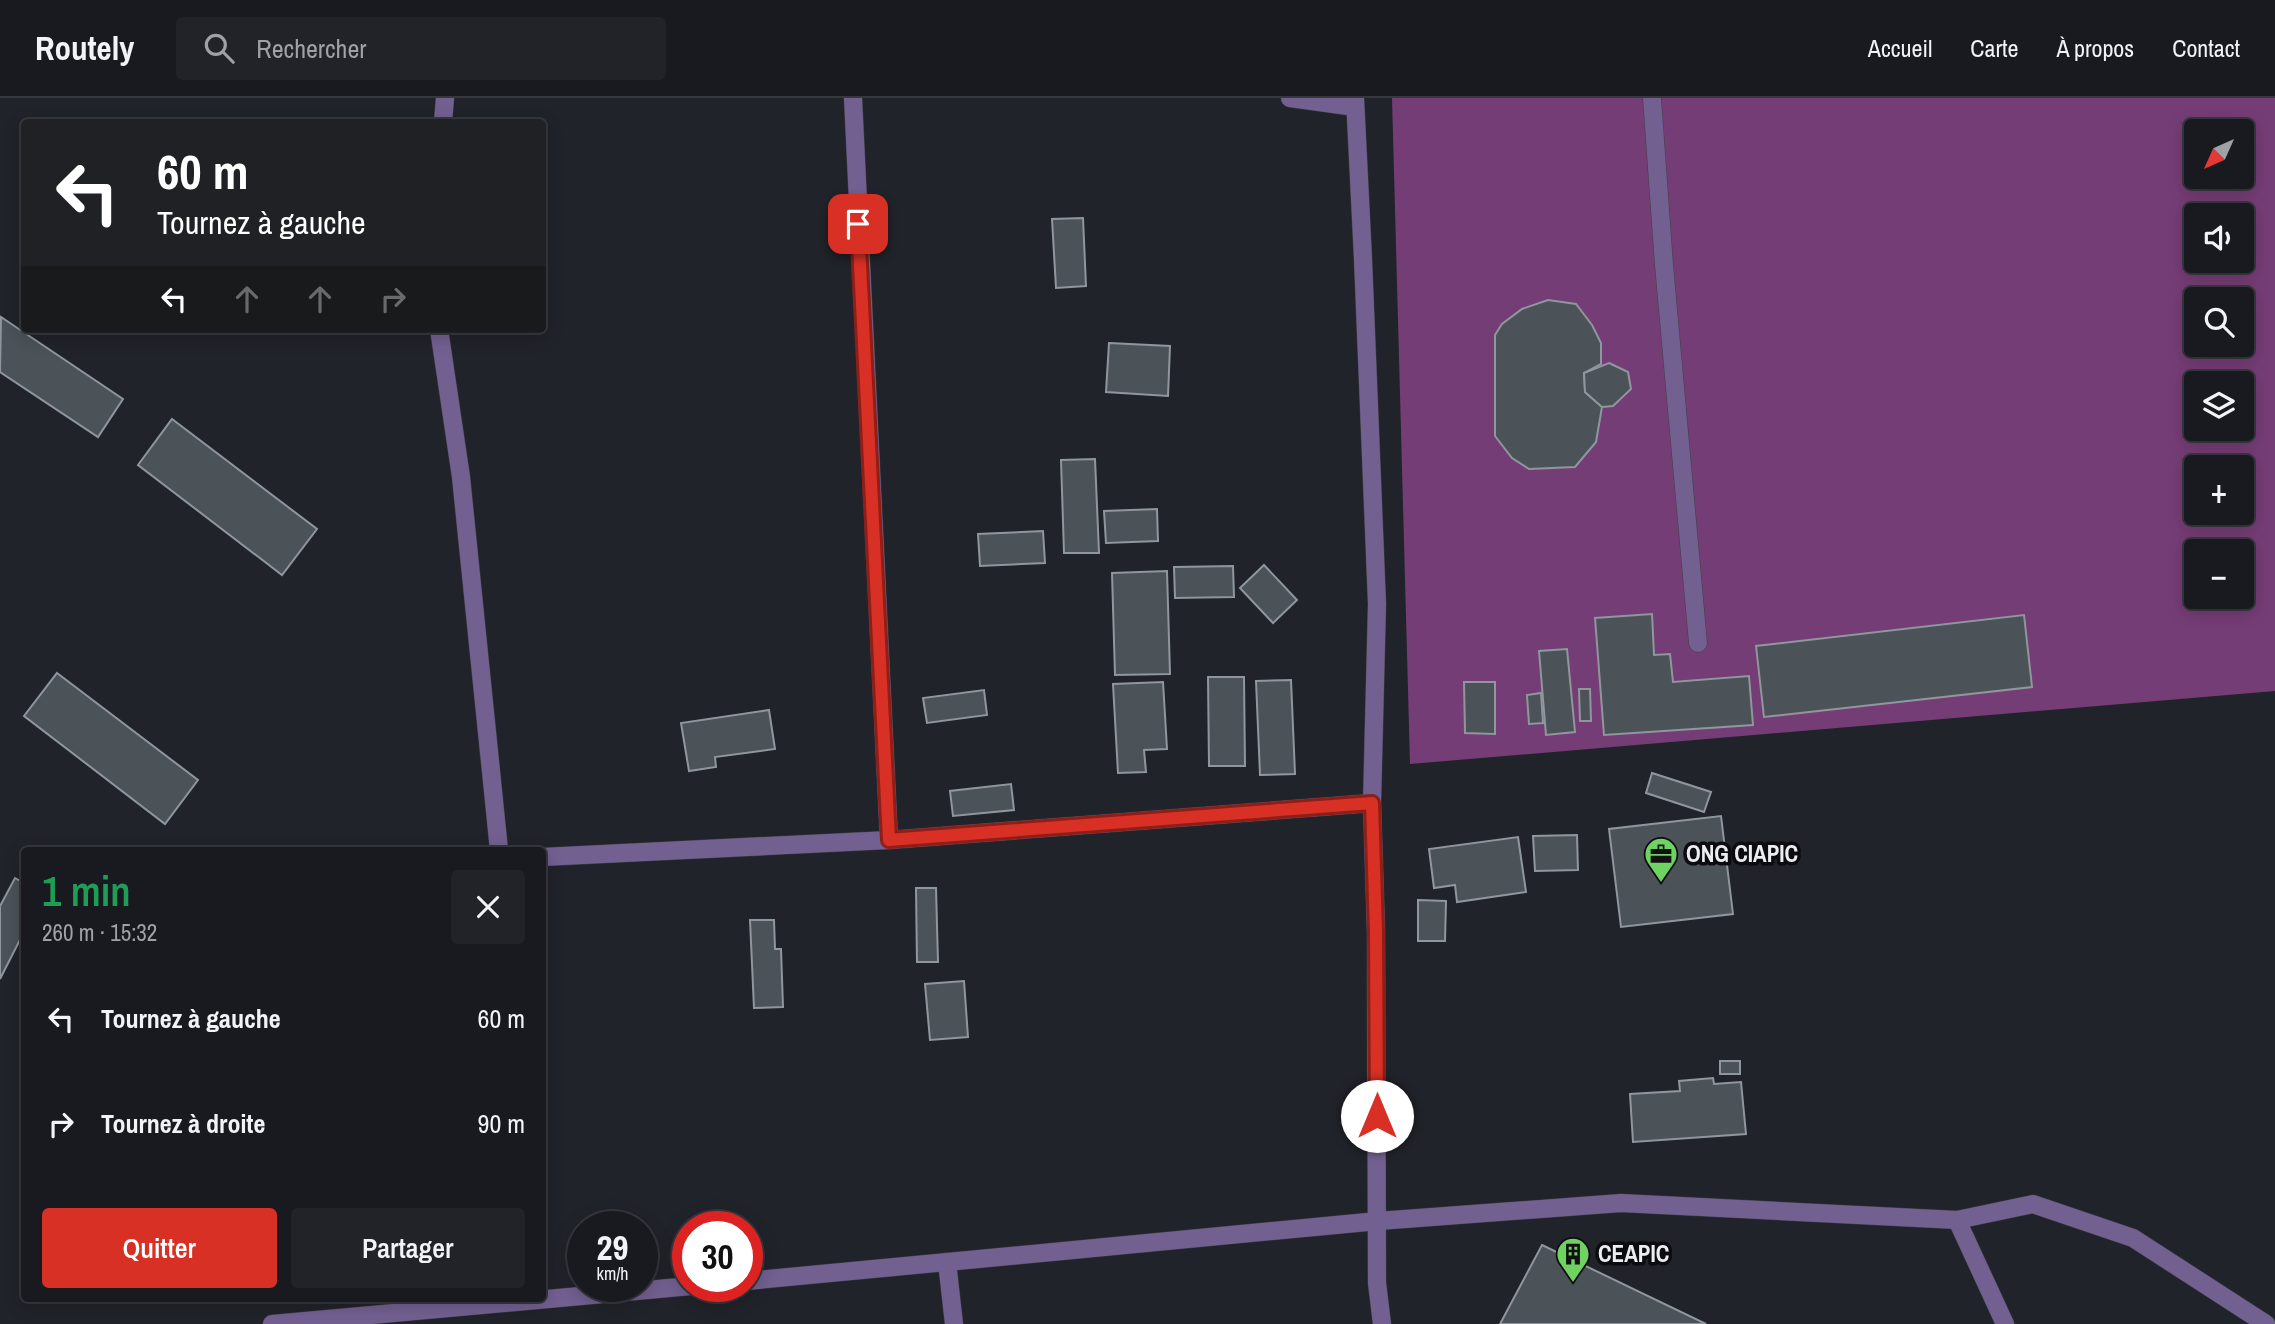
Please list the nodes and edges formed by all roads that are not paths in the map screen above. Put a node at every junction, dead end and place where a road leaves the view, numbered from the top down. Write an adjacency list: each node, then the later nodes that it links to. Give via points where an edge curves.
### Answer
1 (445, 98): 6 (street)
2 (853, 98): 10 (street)
3 (1290, 98): 5 (street)
4 (1652, 98): 8 (street)
5 (1355, 103): 9 (street, via 1377,604)
6 (443, 119)
7 (440, 333): 11 (street, via 461,477)
8 (1698, 643)
9 (1372, 803): 10 (street); 13 (street)
10 (889, 840): 12 (street)
11 (499, 847)
12 (546, 857)
13 (1378, 1220): 14 (street, via 1622,1203); 15 (street); 22 (street)
14 (1957, 1220): 23 (street); 24 (street, via 2033,1204 2133,1238)
15 (947, 1262): 16 (street); 21 (street)
16 (763, 1279)
17 (672, 1288): 18 (street)
18 (546, 1298)
19 (497, 1302): 20 (street)
20 (272, 1324)
21 (954, 1324)
22 (1382, 1324)
23 (2005, 1324)
24 (2266, 1324)

